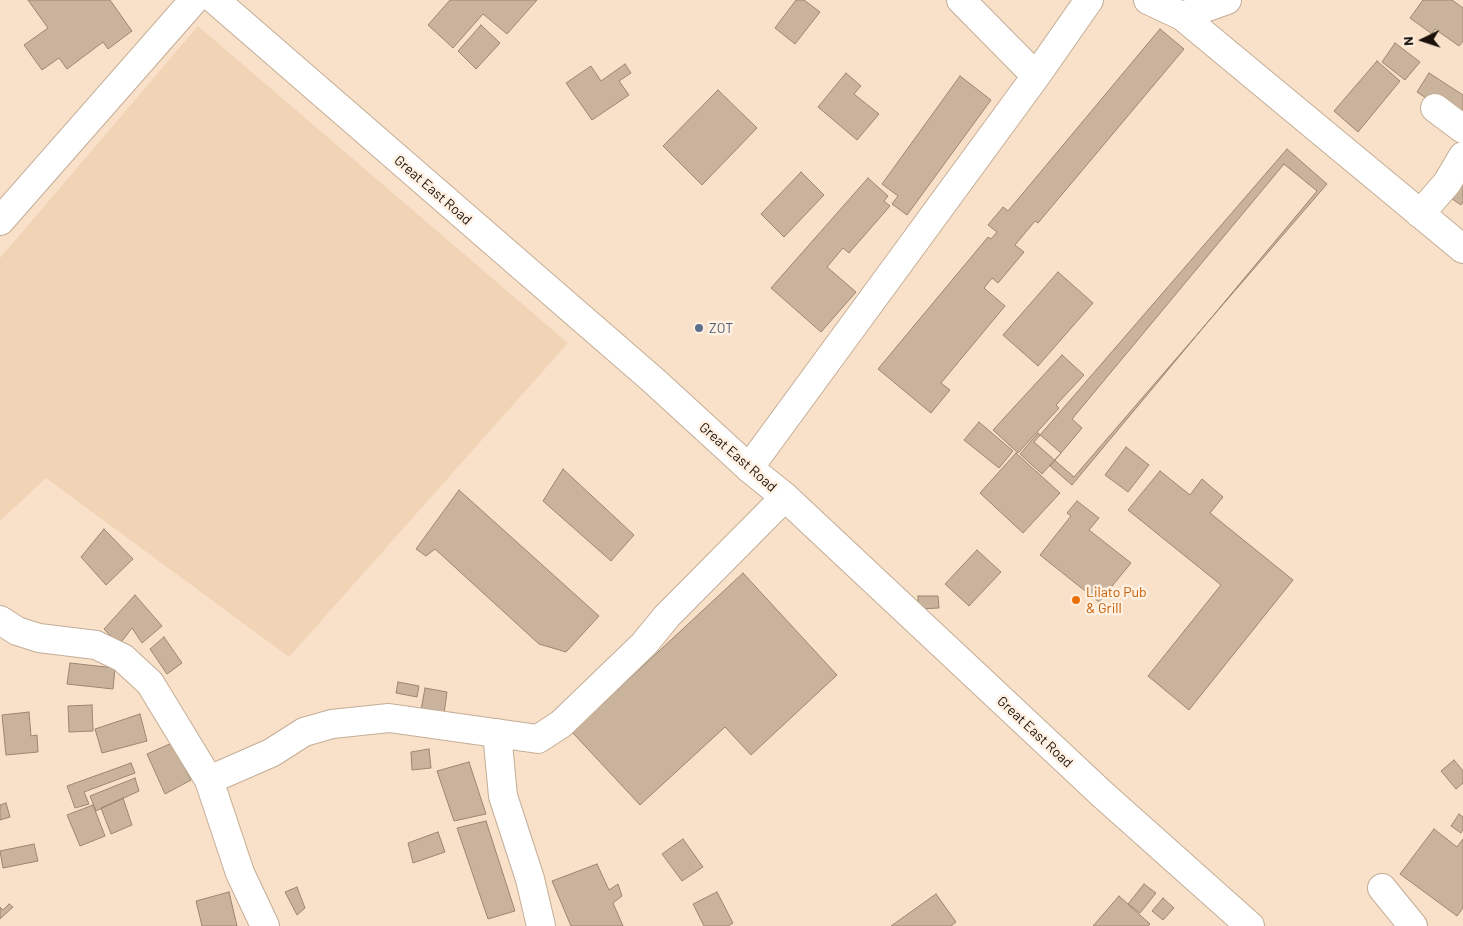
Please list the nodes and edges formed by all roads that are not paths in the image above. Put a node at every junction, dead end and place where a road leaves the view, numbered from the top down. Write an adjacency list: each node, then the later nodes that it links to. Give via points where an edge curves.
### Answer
1 (194, 0): 13 (main road)
2 (215, 0): 15 (main road, Great East Road, via 653,380)
3 (961, 0): 8 (main road)
4 (1089, 0): 8 (main road)
5 (1148, 0): 7 (main road)
6 (1228, 0): 7 (main road)
7 (1182, 16): 12 (main road)
8 (1036, 76): 15 (main road)
9 (1435, 108): 10 (main road)
10 (1463, 129)
11 (1463, 156): 12 (main road, via 1447,183)
12 (1420, 214): 14 (main road)
13 (0, 221)
14 (1463, 249)
15 (749, 468): 16 (main road, Great East Road)
16 (785, 497): 18 (main road, via 667,616 644,644 561,724 538,739); 23 (main road, Great East Road, via 1102,794)
17 (0, 620): 19 (main road, via 17,631 40,638 96,646 123,658 150,683)
18 (497, 733): 19 (main road, via 390,718 332,724 304,732 271,753); 22 (main road, via 503,796 530,879)
19 (209, 780): 21 (main road, via 240,873)
20 (1382, 888): 24 (main road)
21 (265, 926)
22 (541, 926)
23 (1250, 926)
24 (1413, 926)

